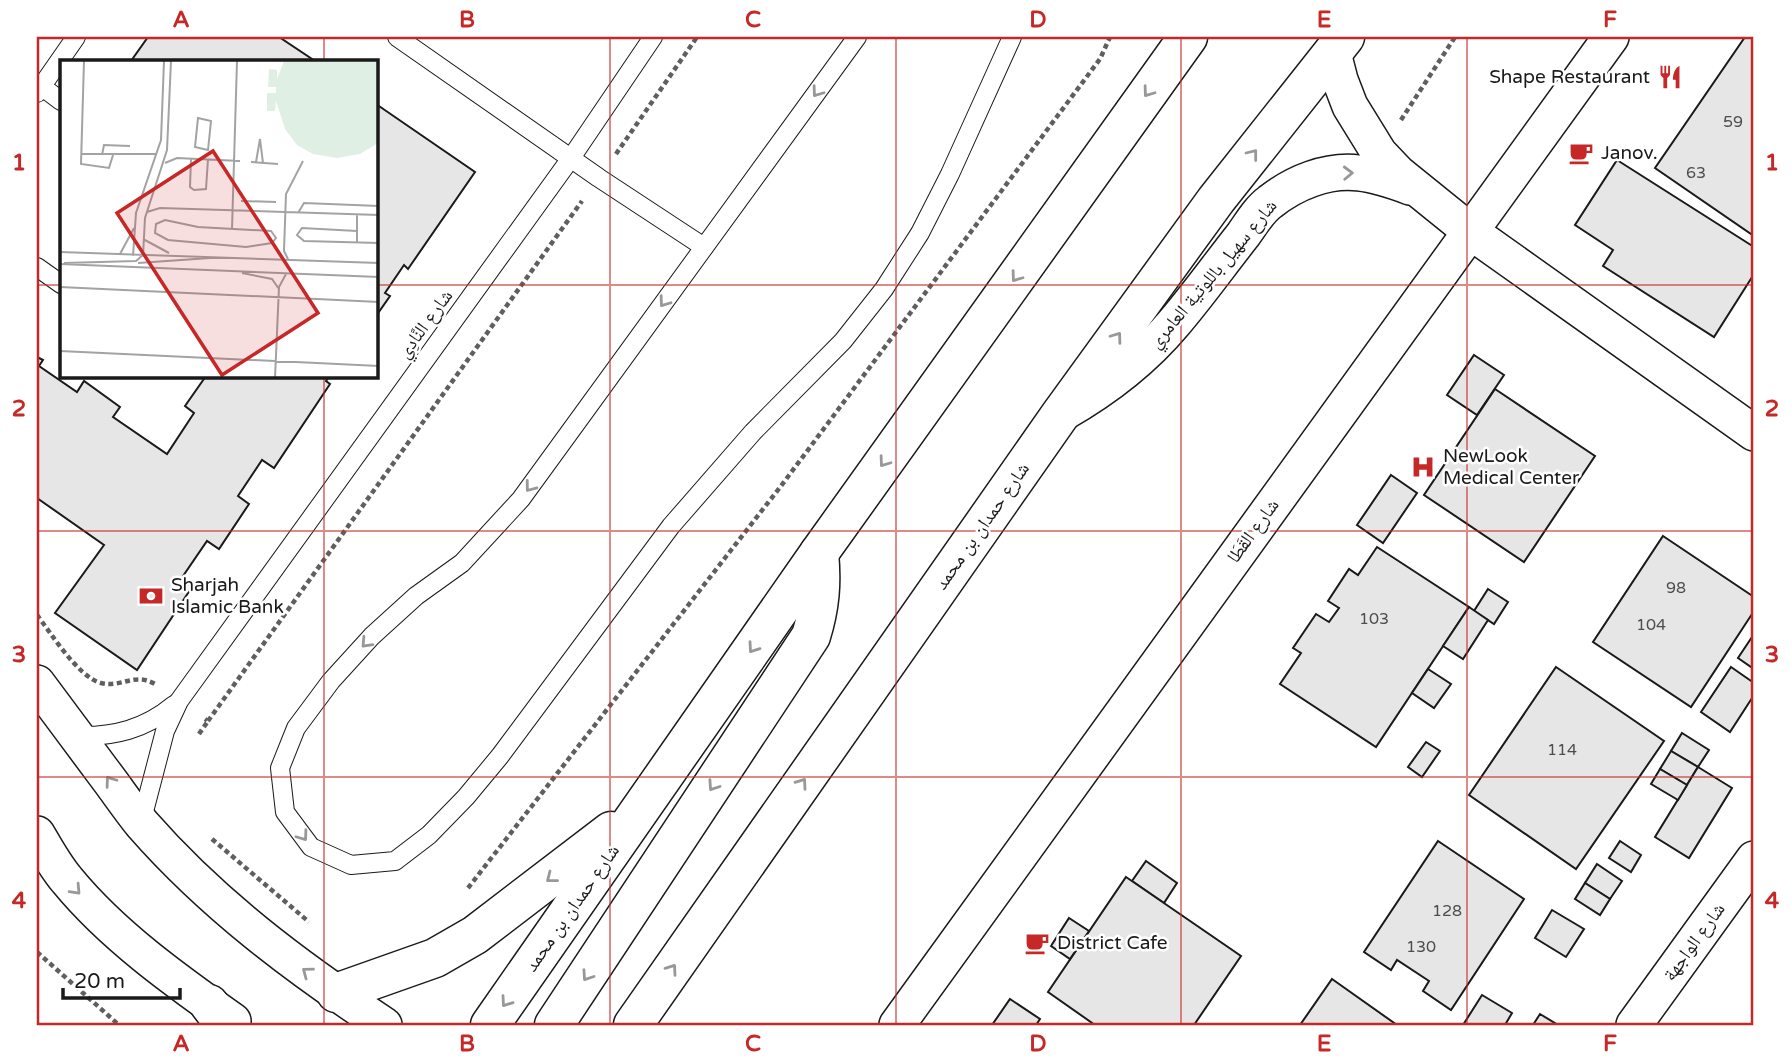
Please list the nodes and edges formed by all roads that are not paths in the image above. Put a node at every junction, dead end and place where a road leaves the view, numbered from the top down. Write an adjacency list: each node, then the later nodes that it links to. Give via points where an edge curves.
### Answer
1 (76, 37): 9 (lane)
2 (397, 37): 11 (lane)
3 (653, 37): 11 (lane, شارع النَّادِي)
4 (857, 37): 14 (lane, one-way to 14)
5 (1012, 37): 14 (lane, one-way to 5, via 521,499 462,563 372,636 296,727 280,768 285,812 311,847 351,865 395,861 466,797 671,526 753,432 843,341 884,289 944,186)
6 (1611, 37): 13 (street, شارع القَطَا)
7 (1175, 45): 19 (main road, شارع حمدان بن محمد, one-way to 19)
8 (1339, 45): 12 (street, شارع سهيل باللوتية العامري, via 1350,106 1379,153); 17 (main road, شارع حمدان بن محمد, one-way to 8, via 1216,200)
9 (39, 90): 10 (lane)
10 (60, 100)
11 (571, 158): 14 (lane); 21 (lane, شارع النَّادِي)
12 (1420, 191): 13 (street, شارع سهيل باللوتية العامري); 17 (street, شارع سهيل باللوتية العامري, one-way to 12, via 1149,351 1268,204 1294,185 1324,175 1357,172)
13 (1471, 232): 18 (street, شارع سهيل باللوتية العامري); 33 (street, شارع القَطَا)
14 (704, 247)
15 (37, 267): 16 (lane)
16 (60, 283)
17 (1060, 415): 32 (main road, شارع حمدان بن محمد, one-way to 17)
18 (1754, 433)
19 (819, 553): 23 (main road, شارع حمدان بن محمد, one-way to 23); 31 (main road, one-way to 31, via 821,590 811,636)
20 (37, 683): 22 (street)
21 (179, 701): 22 (lane, شارع النَّادِي, via 138,728); 24 (lane, شارع النَّادِي, via 165,731)
22 (77, 736): 24 (street, one-way to 22)
23 (643, 806): 27 (main road, one-way to 27, via 475,935 435,958); 30 (main road, شارع حمدان بن محمد, one-way to 30)
24 (141, 823): 27 (street, one-way to 24, via 218,902)
25 (37, 834): 28 (street, one-way to 28, via 65,879 97,912)
26 (1754, 859): 34 (street, شارع الواجهة)
27 (336, 993): 29 (street)
28 (225, 1018)
29 (384, 1025)
30 (490, 1025)
31 (554, 1025)
32 (633, 1025)
33 (897, 1025)
34 (1634, 1025)

